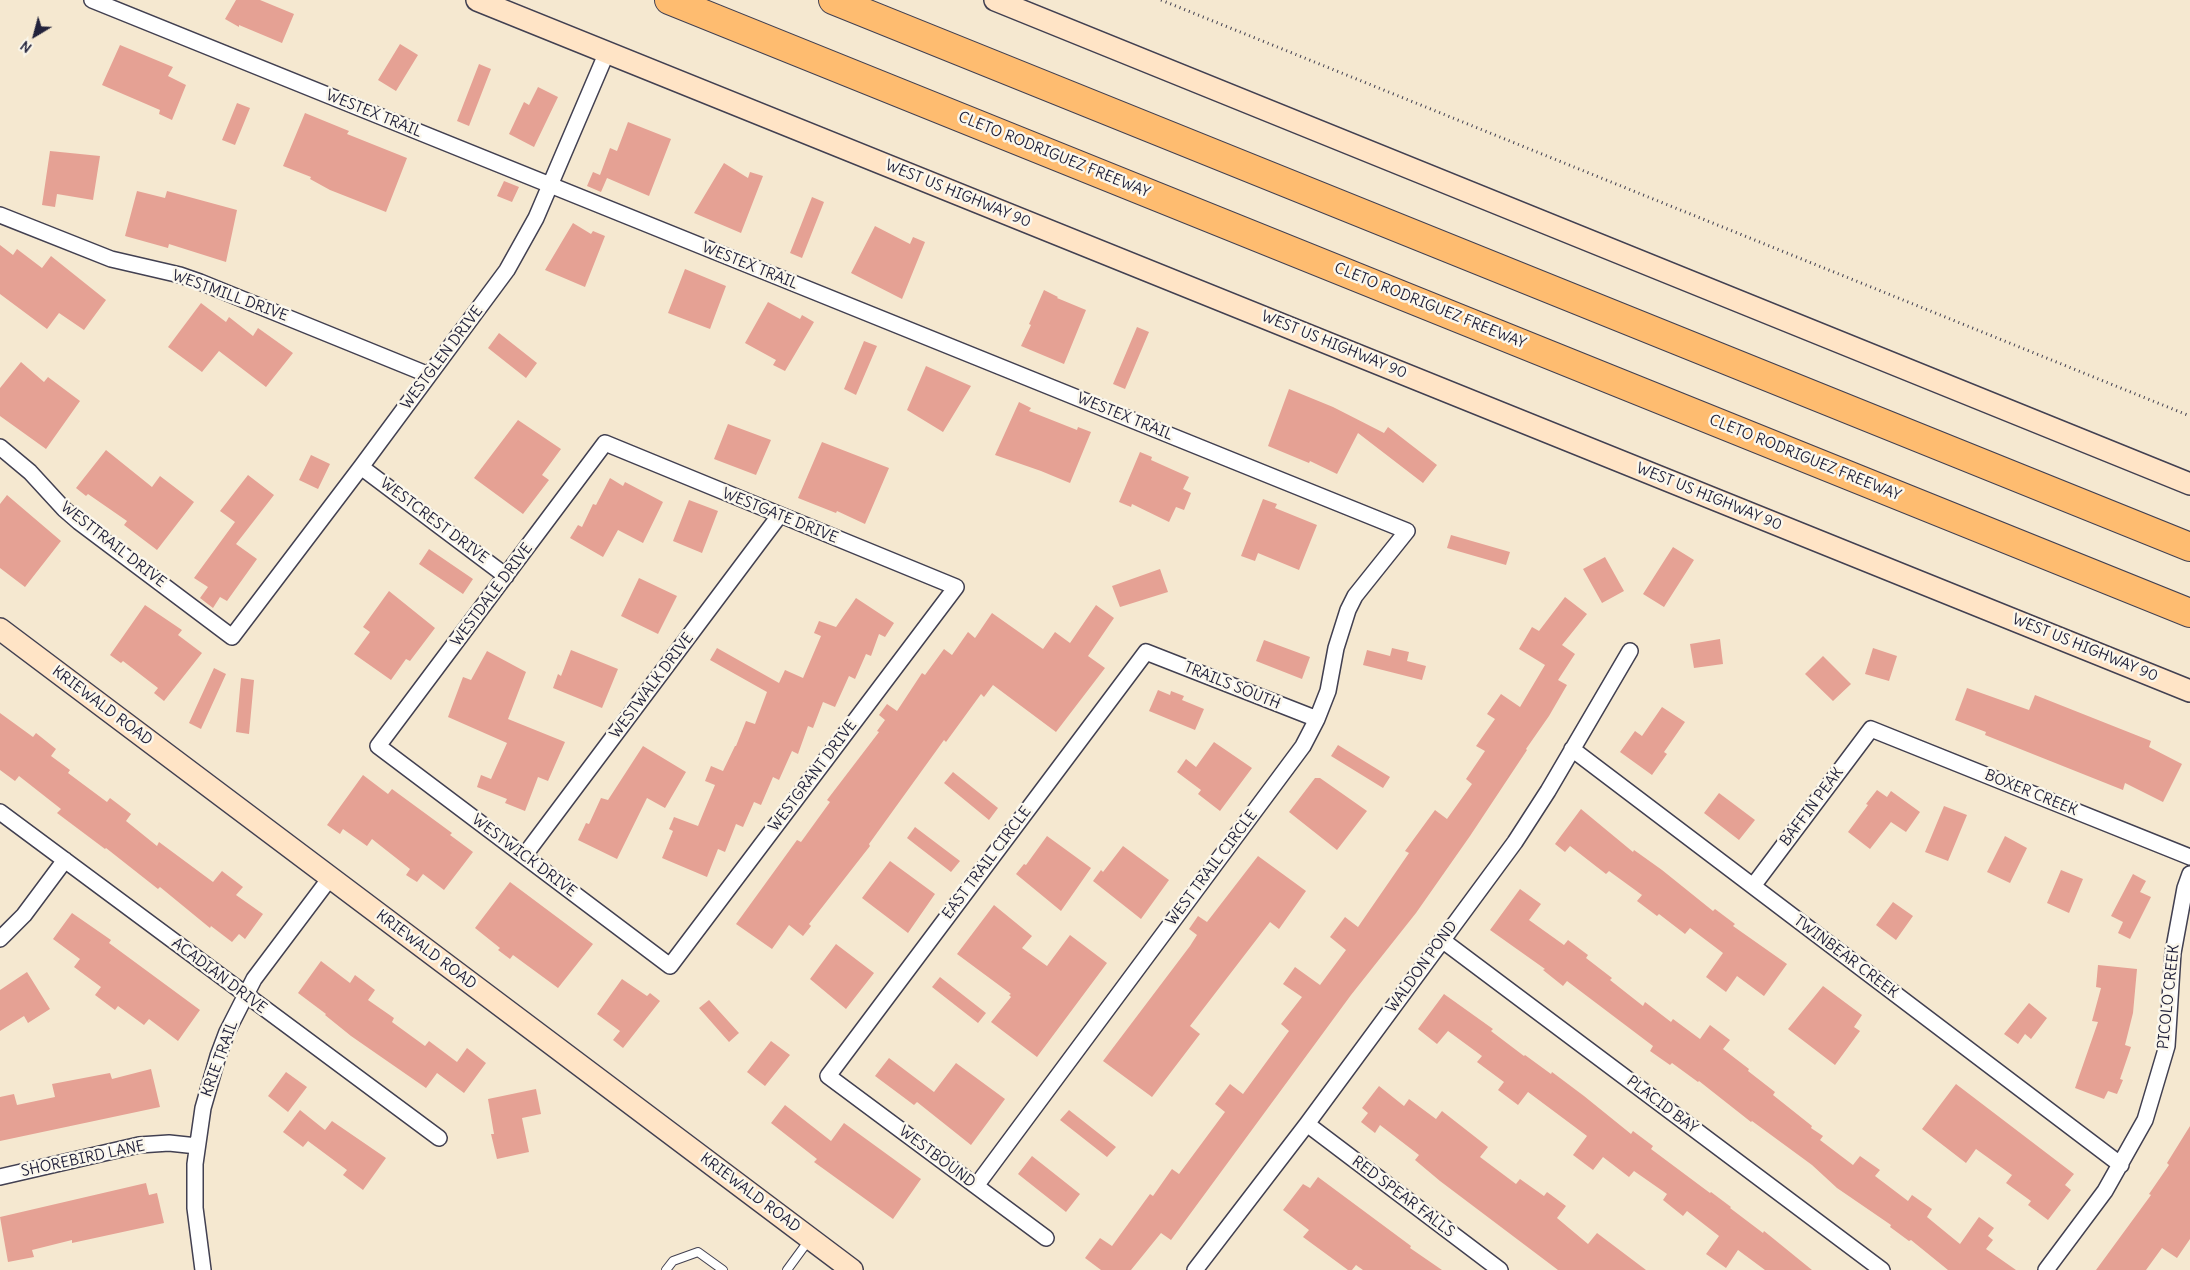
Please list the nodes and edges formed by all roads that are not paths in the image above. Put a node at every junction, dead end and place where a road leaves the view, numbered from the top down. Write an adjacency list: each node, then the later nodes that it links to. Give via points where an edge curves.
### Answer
1 (92, 0): 7 (street, WESTEX TRAIL)
2 (477, 0): 6 (main road, WEST US HIGHWAY 90)
3 (669, 0): 19 (highway, CLETO RODRIGUEZ FREEWAY)
4 (834, 0): 16 (highway)
5 (995, 0): 13 (main road)
6 (606, 52): 7 (street, WESTGLEN DRIVE); 24 (main road, WEST US HIGHWAY 90)
7 (549, 185): 9 (street, WESTGLEN DRIVE, via 536,218 507,270); 15 (street, WESTEX TRAIL)
8 (0, 215): 9 (street, WESTMILL DRIVE, via 111,259 200,282)
9 (429, 374): 12 (street, WESTGLEN DRIVE)
10 (605, 443): 14 (street, WESTGATE DRIVE); 17 (street, WESTDALE DRIVE)
11 (0, 447): 21 (street, WESTTRAIL DRIVE, via 30,472 79,522)
12 (361, 467): 17 (street, WESTCREST DRIVE); 21 (street, WESTGLEN DRIVE)
13 (2190, 484)
14 (779, 516): 18 (street, WESTGATE DRIVE); 30 (street, WESTWALK DRIVE)
15 (1407, 531): 25 (street, WEST TRAIL CIRCLE, via 1355,596 1348,610 1336,648 1328,691)
16 (2190, 547)
17 (506, 576): 27 (street, WESTDALE DRIVE)
18 (956, 587): 38 (street, WESTGRANT DRIVE)
19 (2190, 613)
20 (0, 629): 34 (main road, KRIEWALD ROAD)
21 (232, 637)
22 (1630, 650): 28 (street, WALDON POND)
23 (1146, 652): 25 (street, TRAILS SOUTH); 40 (street, EAST TRAIL CIRCLE)
24 (2190, 691)
25 (1317, 719): 46 (street, WEST TRAIL CIRCLE, via 1303,746)
26 (1871, 729): 31 (street, BOXER CREEK); 35 (street, BAFFIN PEAK)
27 (378, 746): 30 (street, WESTWICK DRIVE)
28 (1572, 749): 35 (street, TWINBEAR CREEK); 37 (street, WALDON POND, via 1515,842)
29 (0, 812): 32 (street, ACADIAN DRIVE)
30 (524, 856): 38 (street, WESTWICK DRIVE)
31 (2190, 857)
32 (64, 860): 36 (street, via 24,915); 39 (street, ACADIAN DRIVE)
33 (2190, 874): 44 (street, PICOLO CREEK, via 2184,888 2173,953 2166,1046 2145,1120)
34 (330, 878): 39 (street, KRIE TRAIL, via 254,979); 47 (main road, KRIEWALD ROAD)
35 (1752, 886): 44 (street, TWINBEAR CREEK)
36 (0, 939)
37 (1442, 940): 41 (street, WALDON POND); 56 (street, PLACID BAY)
38 (670, 966)
39 (245, 996): 42 (street, ACADIAN DRIVE); 43 (street, KRIE TRAIL, via 218,1056 202,1108)
40 (828, 1076): 46 (street, WESTBOUND)
41 (1307, 1124): 54 (street, WALDON POND); 55 (street, RED SPEAR FALLS)
42 (438, 1138)
43 (197, 1146): 45 (street, SHOREBIRD LANE, via 169,1143 139,1145); 49 (street, KRIE TRAIL, via 195,1208)
44 (2121, 1166): 57 (street, PICOLO CREEK)
45 (0, 1177)
46 (976, 1186): 48 (street, WESTBOUND)
47 (811, 1238): 52 (lane); 53 (main road, KRIEWALD ROAD)
48 (1046, 1238)
49 (203, 1270)
50 (666, 1270): 51 (lane, via 672,1261 698,1252)
51 (723, 1270)
52 (787, 1270)
53 (852, 1270)
54 (1195, 1270)
55 (1500, 1270)
56 (1882, 1270)
57 (2046, 1270)

